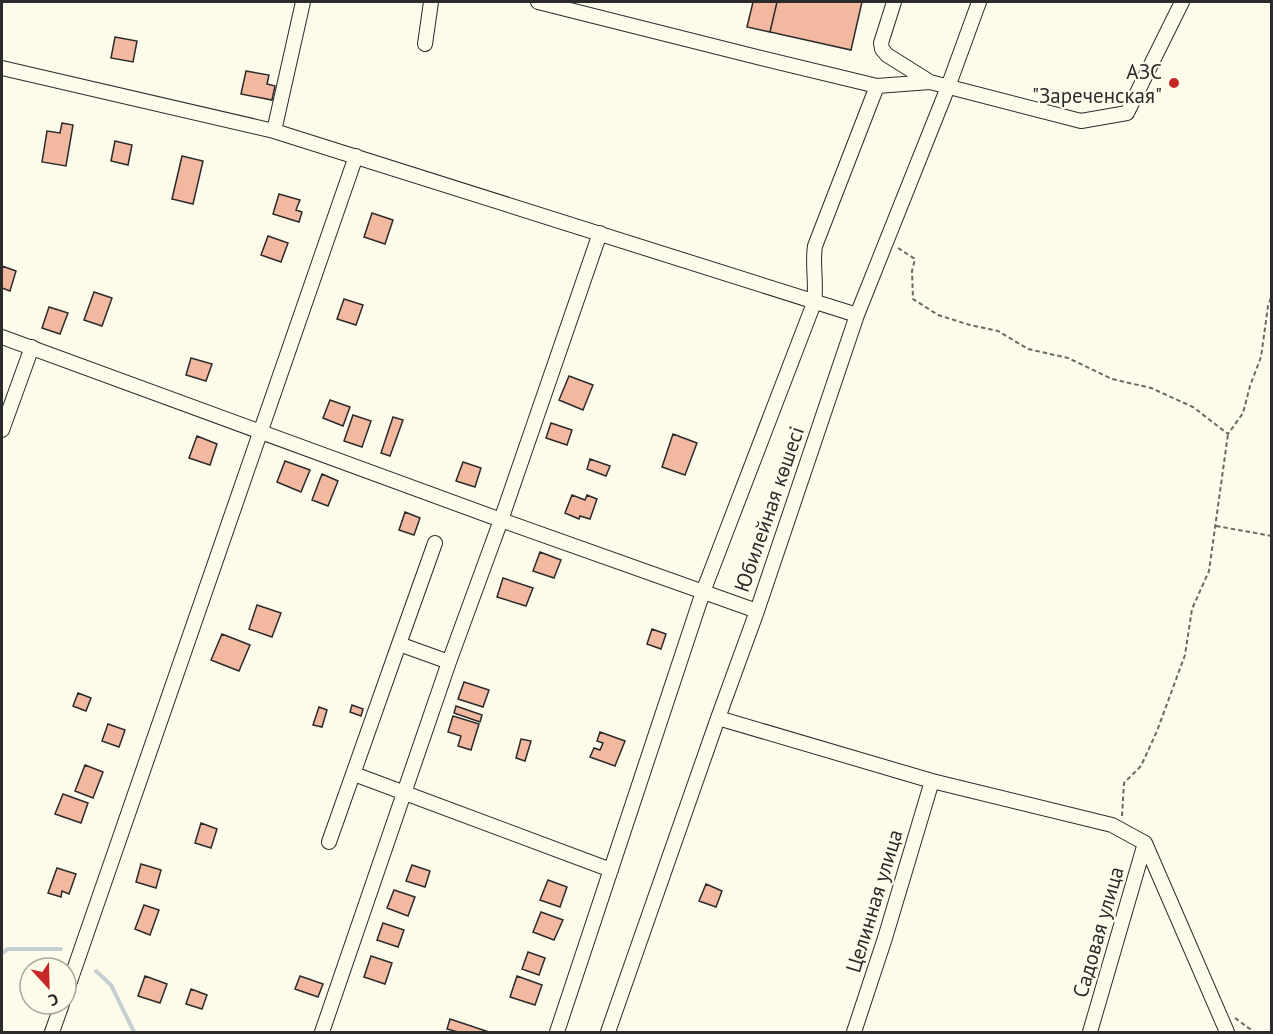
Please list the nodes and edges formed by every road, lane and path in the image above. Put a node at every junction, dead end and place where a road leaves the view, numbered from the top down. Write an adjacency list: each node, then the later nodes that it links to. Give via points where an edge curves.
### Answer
1 (303, 2): 12 (street)
2 (431, 2): 7 (street)
3 (538, 2): 10 (street)
4 (894, 2): 9 (street, via 882,49)
5 (979, 2): 11 (street, Юбилейная көшесі)
6 (1182, 2): 11 (street, via 1127,113 1081,121)
7 (424, 44)
8 (2, 68): 12 (street)
9 (930, 82): 10 (street); 11 (street)
10 (877, 86): 17 (street, via 814,246)
11 (948, 87): 15 (street, Юбилейная көшесі)
12 (274, 131): 13 (street)
13 (356, 156): 14 (street); 22 (street)
14 (600, 233): 17 (street); 24 (street)
15 (887, 241): 18 (street, Юбилейная көшесі); 23 (path, via 915,259 913,299 938,315 998,331 1028,349 1068,358 1112,378 1151,388 1193,408)
16 (1272, 295): 23 (path, via 1261,357 1243,413)
17 (813, 303): 18 (street); 28 (street)
18 (857, 315): 29 (street, Юбилейная көшесі)
19 (2, 337): 20 (street)
20 (32, 347): 21 (street); 22 (street)
21 (2, 430)
22 (262, 431): 24 (street); 40 (street)
23 (1228, 434): 25 (path)
24 (501, 520): 28 (street); 31 (street)
25 (1216, 526): 26 (path); 36 (path, via 1209,571 1192,609 1185,655 1141,766 1124,783)
26 (1272, 536)
27 (435, 543): 30 (street)
28 (703, 592): 29 (street); 39 (street)
29 (757, 611): 32 (street, Юбилейная көшесі)
30 (399, 644): 31 (street); 33 (street)
31 (448, 662): 35 (street)
32 (717, 718): 34 (street); 46 (street, Юбилейная көшесі)
33 (354, 774): 35 (street); 37 (street)
34 (932, 781): 36 (street, via 1112,825); 47 (street, Целинная улица)
35 (404, 794): 39 (street); 44 (street)
36 (1123, 831): 38 (street)
37 (329, 842)
38 (1145, 843): 48 (street, Садовая улица); 49 (street)
39 (611, 870): 45 (street)
40 (78, 959)
41 (1233, 1015): 50 (path)
42 (58, 1016): 43 (street)
43 (52, 1032)
44 (322, 1032)
45 (557, 1032)
46 (608, 1032)
47 (854, 1032)
48 (1090, 1032)
49 (1227, 1032)
50 (1254, 1032)

